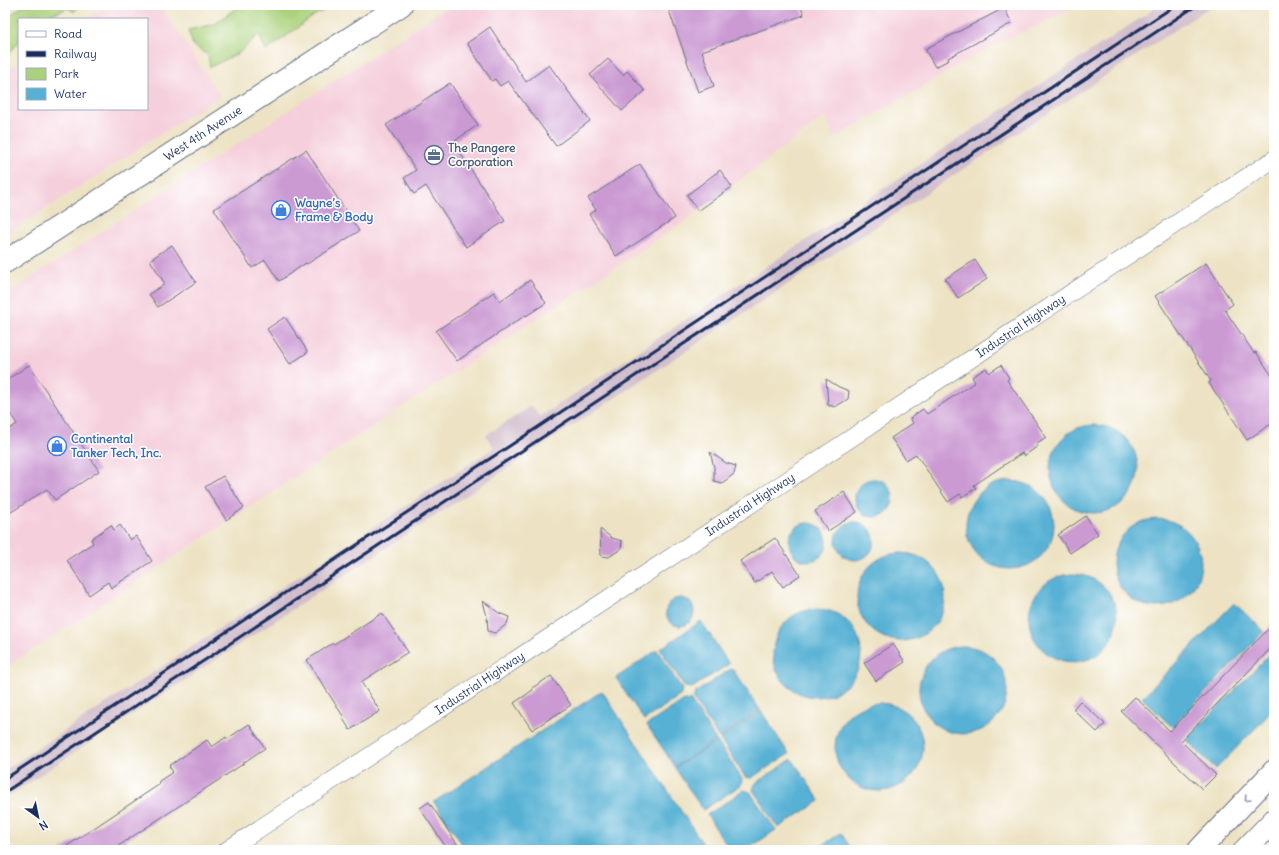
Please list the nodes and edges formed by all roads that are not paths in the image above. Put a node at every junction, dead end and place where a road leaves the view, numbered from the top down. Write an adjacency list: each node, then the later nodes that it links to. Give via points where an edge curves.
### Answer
1 (401, 5): 3 (main road, West 4th Avenue)
2 (1274, 159): 6 (street, Industrial Highway)
3 (5, 262)
4 (1274, 771): 7 (main road, one-way to 7)
5 (1274, 820): 8 (main road)
6 (227, 850)
7 (1199, 850)
8 (1245, 850)

